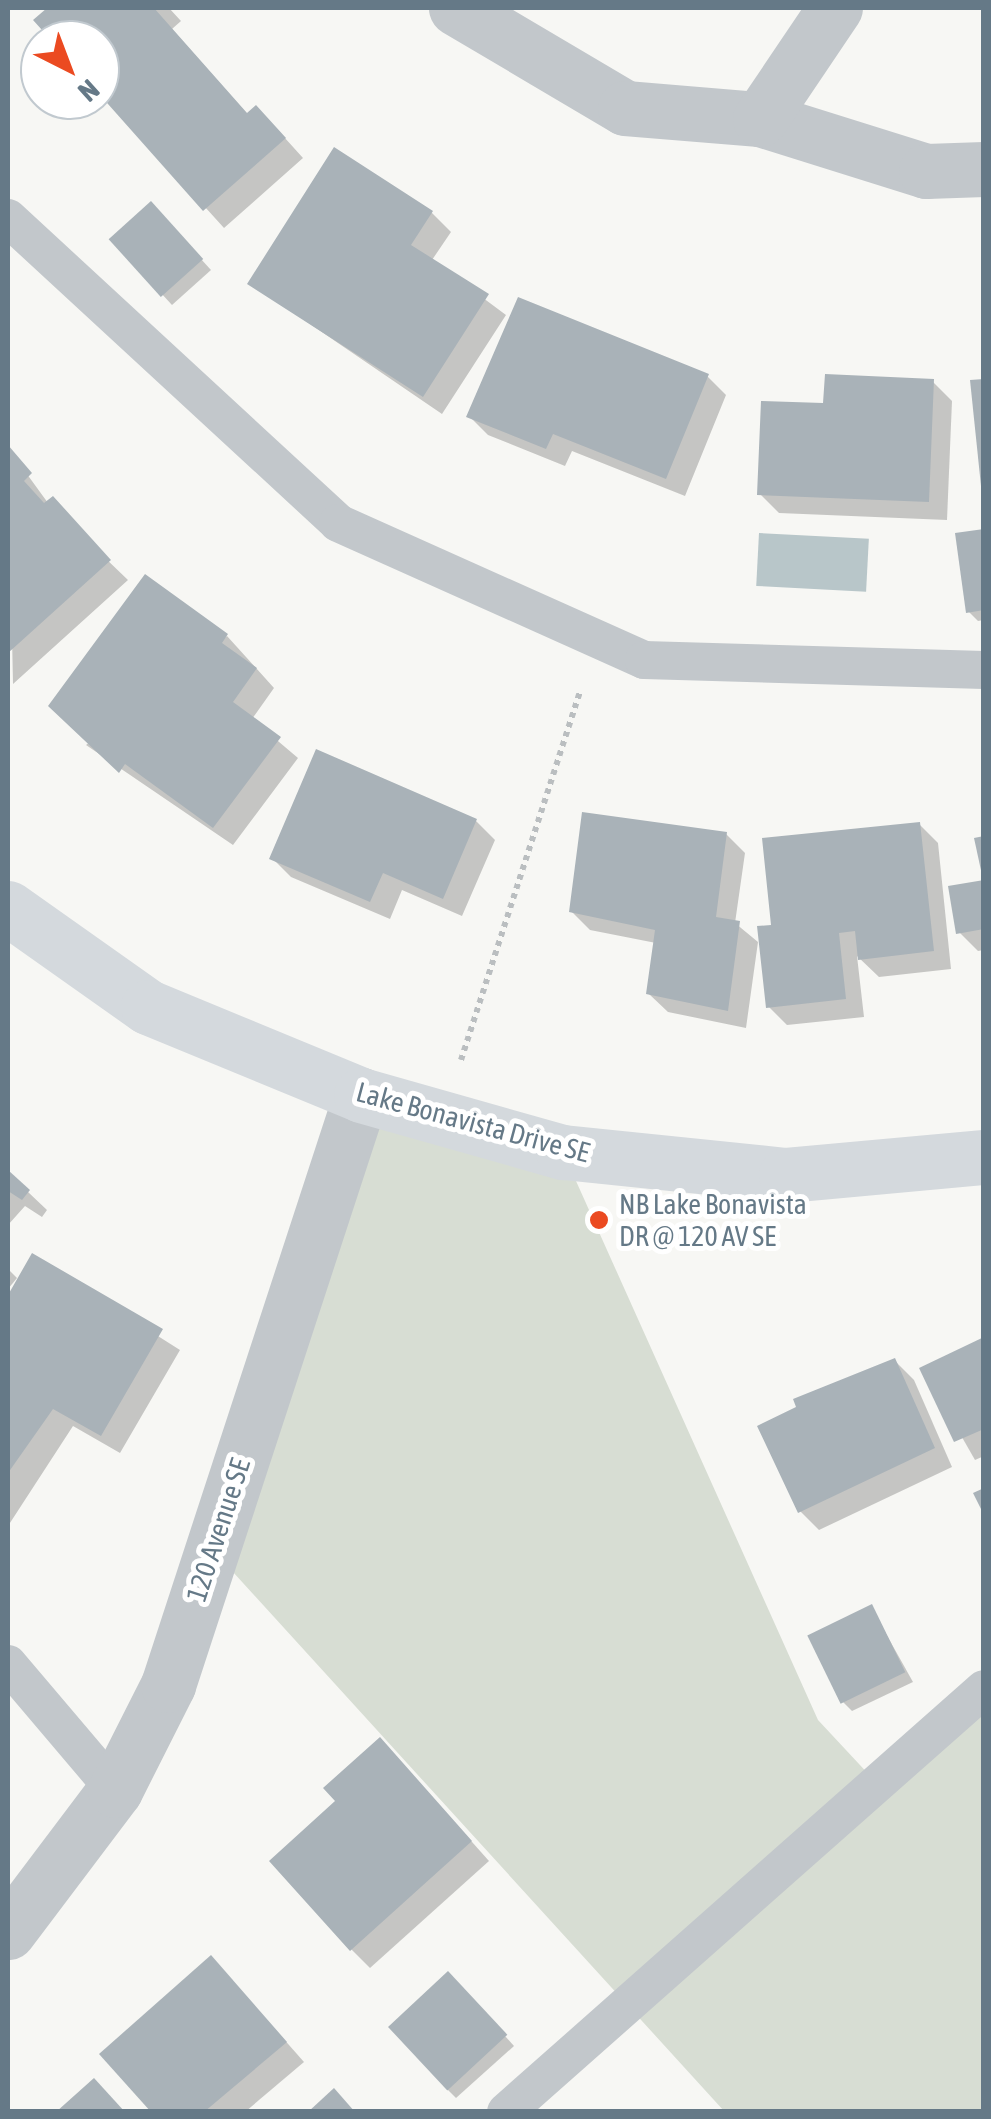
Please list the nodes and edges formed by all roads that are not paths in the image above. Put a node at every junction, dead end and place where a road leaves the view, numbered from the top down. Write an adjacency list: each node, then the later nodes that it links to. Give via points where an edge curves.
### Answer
1 (456, 8): 3 (street, via 625,108)
2 (835, 8): 3 (street)
3 (760, 119): 4 (street, via 926,171)
4 (984, 169)
5 (8, 218): 6 (lane, via 338,523 644,660)
6 (984, 670)
7 (8, 908): 8 (street, Lake Bonavista Drive SE, via 148,1007)
8 (361, 1095): 9 (street, Lake Bonavista Drive SE, via 563,1152 786,1175); 12 (street, 120 Avenue SE, via 168,1686)
9 (984, 1157)
10 (8, 1664): 12 (lane)
11 (984, 1689): 14 (lane)
12 (116, 1790): 13 (street, 120 Avenue SE)
13 (8, 1932)
14 (506, 2112)

